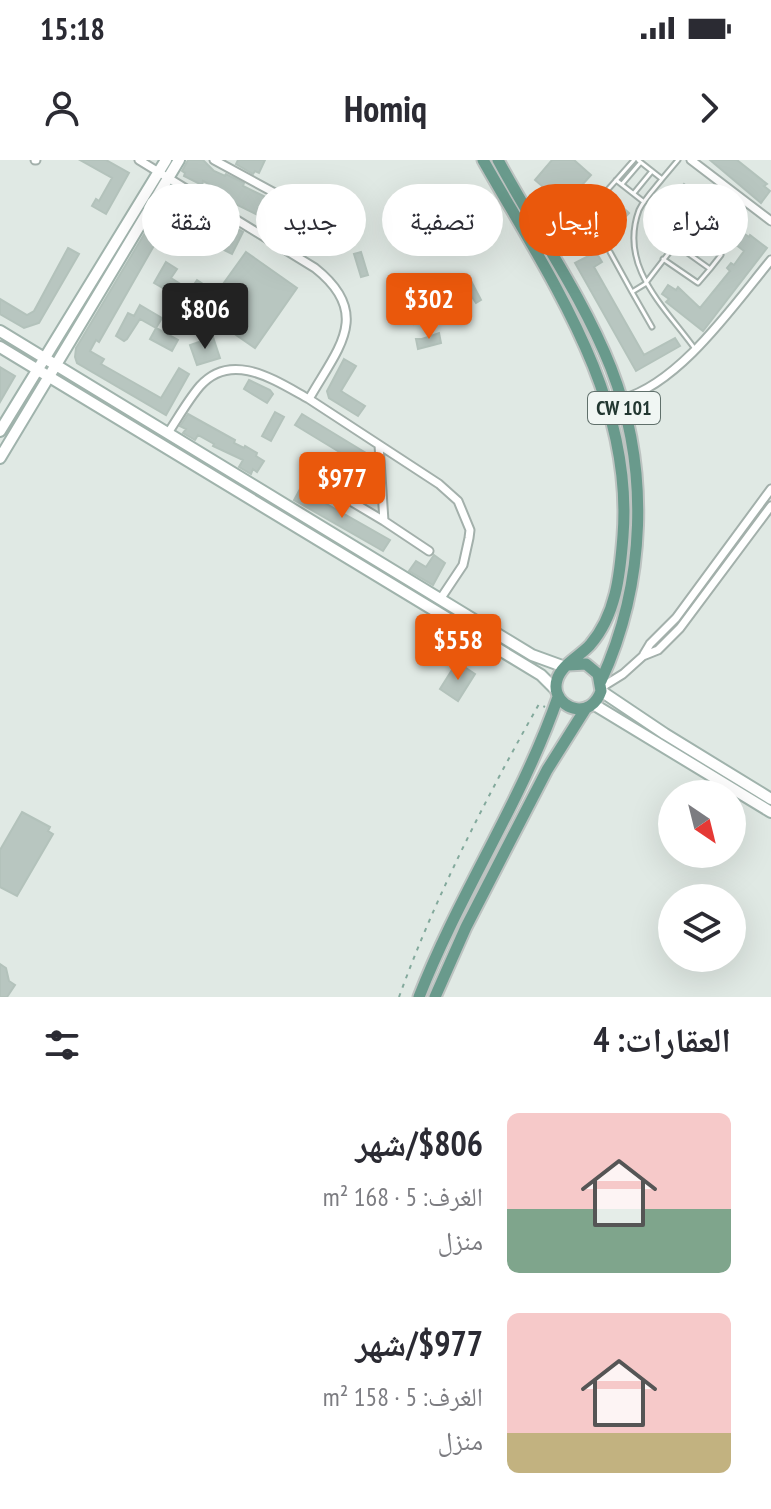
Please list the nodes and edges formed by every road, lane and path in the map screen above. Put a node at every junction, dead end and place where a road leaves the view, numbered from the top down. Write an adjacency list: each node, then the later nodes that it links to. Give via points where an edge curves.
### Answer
1 (139, 160): 11 (street)
2 (166, 160): 11 (main road)
3 (179, 160): 11 (main road)
4 (214, 160): 14 (street)
5 (483, 160): 53 (main road, CW 101, via 584,340 615,428 624,521 614,601 604,626)
6 (498, 160): 41 (main road, CW 101, via 593,330)
7 (678, 160): 12 (lane)
8 (691, 160): 22 (street)
9 (638, 161): 10 (lane); 13 (lane); 16 (lane)
10 (652, 171): 12 (lane); 19 (lane)
11 (163, 175): 36 (main road); 37 (main road); 40 (street, via 331,280 346,305 347,321 344,337)
12 (662, 179): 17 (lane)
13 (616, 180): 15 (lane); 16 (lane)
14 (258, 184)
15 (612, 184)
16 (622, 184)
17 (658, 184)
18 (627, 188): 19 (lane)
19 (633, 193): 20 (lane)
20 (643, 201)
21 (643, 204): 30 (lane, via 635,233)
22 (771, 221)
23 (612, 256): 31 (lane)
24 (665, 256): 27 (lane)
25 (692, 256): 29 (lane)
26 (720, 256): 29 (lane)
27 (663, 259): 29 (lane, via 698,283); 30 (lane)
28 (771, 260): 35 (street)
29 (710, 269)
30 (645, 284): 31 (lane); 35 (lane)
31 (632, 292): 32 (lane)
32 (652, 327)
33 (0, 331): 36 (main road)
34 (0, 347): 38 (main road)
35 (695, 349): 41 (street, via 657,382)
36 (45, 359): 37 (main road); 38 (main road)
37 (55, 366): 39 (main road); 43 (main road)
38 (38, 371): 39 (main road); 42 (main road)
39 (49, 378): 45 (main road); 55 (main road, via 527,667)
40 (309, 399): 43 (street, via 249,369 220,372 199,387); 44 (street)
41 (622, 399): 54 (main road, CW 101, via 634,458 637,534 625,620)
42 (0, 431)
43 (168, 433): 51 (main road)
44 (379, 445): 49 (street); 51 (street, via 458,501 470,530 463,565)
45 (0, 458)
46 (312, 478): 49 (street)
47 (771, 489): 52 (street)
48 (771, 506): 52 (street, via 680,628 658,650)
49 (384, 521): 50 (street)
50 (429, 551)
51 (441, 598): 53 (main road, via 532,655)
52 (643, 656): 54 (street)
53 (567, 666): 54 (main road, via 586,664); 55 (main road, via 557,677)
54 (602, 686): 56 (main road); 58 (main road, via 665,734)
55 (557, 693): 56 (main road, via 570,707); 57 (main road)
56 (589, 706): 59 (main road); 62 (main road, via 547,770)
57 (553, 711): 60 (path, via 539,704 503,768 418,945); 61 (main road, via 442,938)
58 (771, 799)
59 (771, 812)
60 (399, 997)
61 (419, 997)
62 (435, 997)

